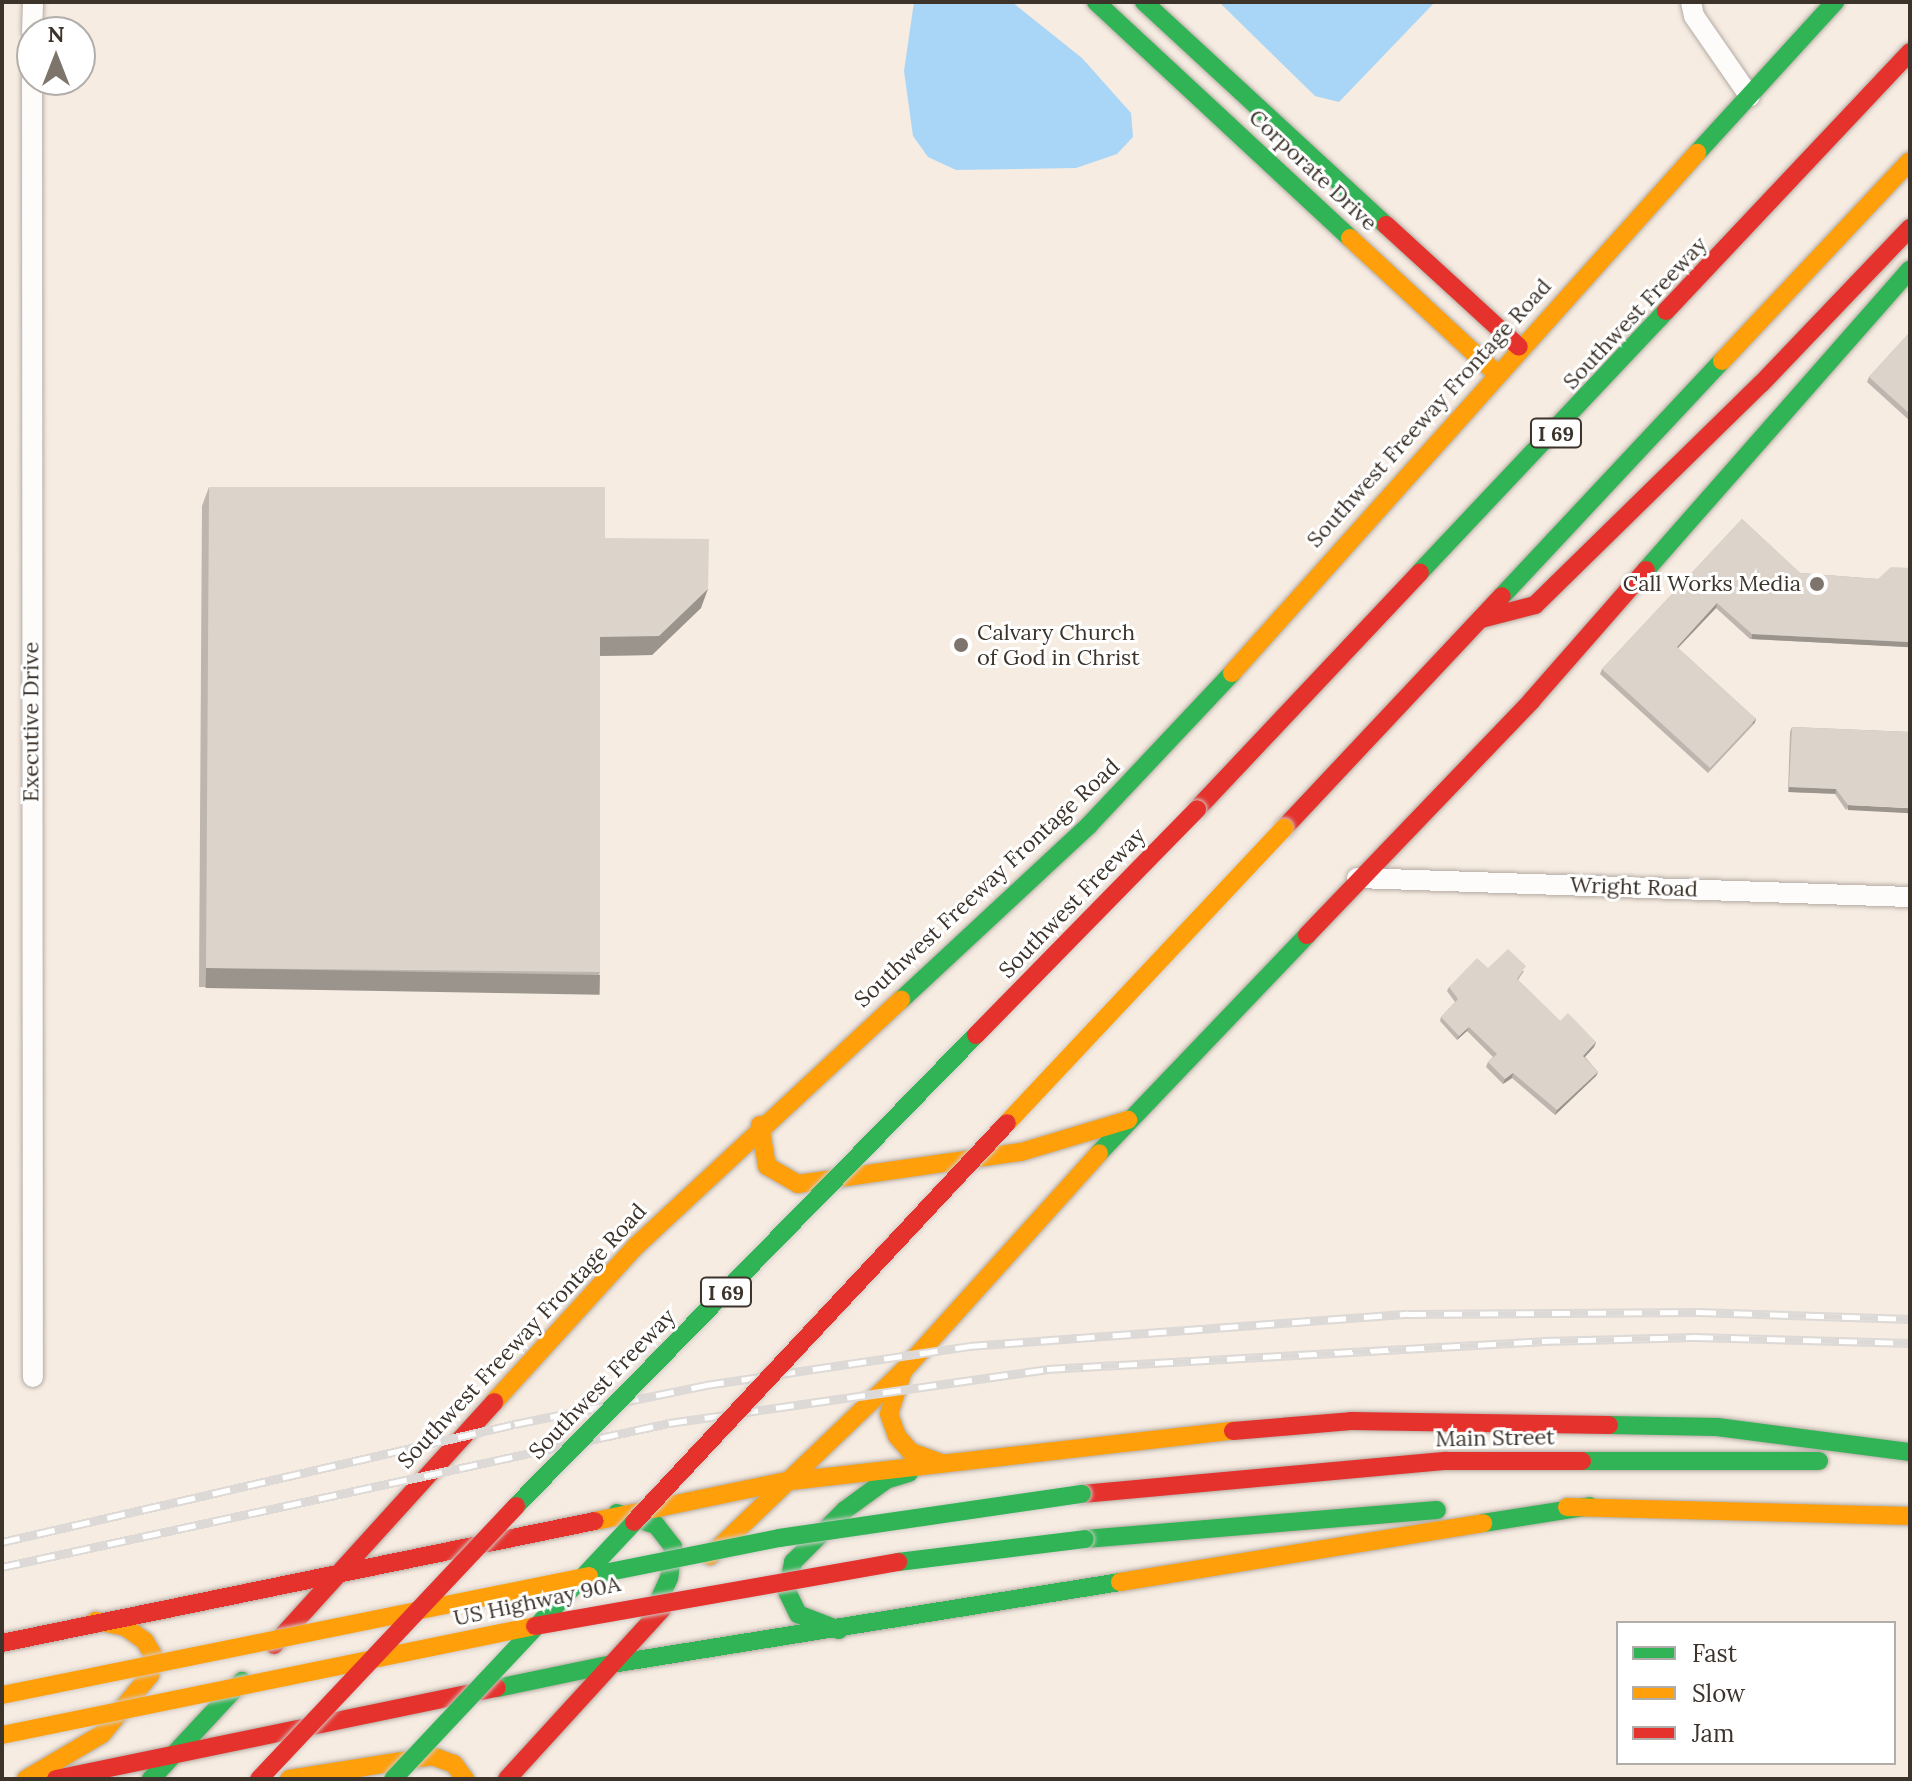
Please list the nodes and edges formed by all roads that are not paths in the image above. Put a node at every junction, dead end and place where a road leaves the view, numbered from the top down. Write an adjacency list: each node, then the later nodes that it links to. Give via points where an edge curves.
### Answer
1 (1096, 2): 14 (main road, Corporate Drive)
2 (1144, 2): 13 (main road, Corporate Drive)
3 (1691, 2): 8 (street, via 1694,16)
4 (1835, 2): 8 (main road, Southwest Freeway Frontage Road)
5 (1900, 36): 10 (main road)
6 (1910, 52): 10 (main road, Southwest Freeway / I 69)
7 (32, 96): 21 (street, Executive Drive)
8 (1750, 97): 13 (main road, Southwest Freeway Frontage Road)
9 (1910, 161): 15 (main road)
10 (1775, 199): 44 (main road, Southwest Freeway / I 69, bridge, via 1197,809 442,1582)
11 (1910, 228): 15 (main road, via 1761,384 1535,605)
12 (1910, 269): 16 (main road, via 1532,700)
13 (1519, 347): 14 (main road, Southwest Freeway Frontage Road)
14 (1496, 373): 19 (main road, Southwest Freeway Frontage Road, via 1212,696 1089,825)
15 (1481, 619): 46 (main road, bridge)
16 (1357, 878): 17 (street, Wright Road); 18 (main road)
17 (1910, 897)
18 (1130, 1119): 19 (main road, via 1021,1152 798,1184 767,1166); 20 (main road)
19 (760, 1125): 30 (main road, Southwest Freeway Frontage Road, via 636,1246)
20 (903, 1371): 24 (main road, via 889,1414 897,1436 911,1452); 25 (main road)
21 (33, 1377)
22 (1910, 1452): 24 (main road, via 1717,1427 1351,1421 1102,1442)
23 (1910, 1461): 26 (main road, Main Street, via 1447,1461)
24 (942, 1463): 25 (main road); 34 (main road, via 886,1480 845,1510 793,1562 787,1591 798,1614)
25 (782, 1482): 28 (main road); 32 (main road)
26 (1082, 1494): 37 (main road, US Highway 90A, bridge, via 779,1538)
27 (1590, 1506): 29 (main road); 34 (main road, via 1014,1597); 39 (main road, US Highway 90A, bridge, via 1377,1512 1085,1539 842,1569 666,1599)
28 (617, 1513): 30 (main road); 32 (main road, via 656,1525 673,1547 669,1578)
29 (1910, 1516)
30 (335, 1574): 31 (main road); 33 (main road, Southwest Freeway Frontage Road)
31 (96, 1621): 35 (main road); 41 (main road, via 125,1627 145,1641 153,1655 150,1675 102,1734)
32 (648, 1624): 36 (main road)
33 (291, 1627): 38 (main road, via 293,1666 309,1696); 40 (main road, Southwest Freeway Frontage Road)
34 (839, 1630): 36 (main road)
35 (2, 1643)
36 (612, 1664): 38 (main road); 48 (main road)
37 (2, 1695)
38 (343, 1720): 40 (main road)
39 (2, 1735)
40 (175, 1755): 42 (main road); 43 (main road, Southwest Freeway Frontage Road)
41 (26, 1779)
42 (56, 1779)
43 (151, 1779)
44 (259, 1779)
45 (289, 1779): 47 (main road, via 432,1756 454,1764)
46 (393, 1779)
47 (465, 1779)
48 (507, 1779)

